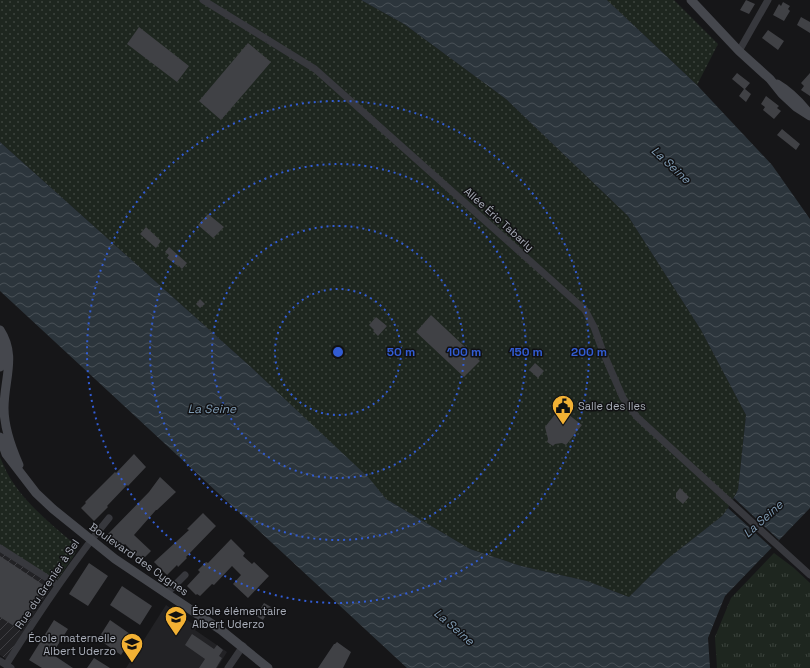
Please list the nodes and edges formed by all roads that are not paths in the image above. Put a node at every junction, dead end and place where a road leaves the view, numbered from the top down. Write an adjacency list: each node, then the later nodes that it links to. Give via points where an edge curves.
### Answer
1 (204, 0): 17 (street, Allée Éric Tabarly, via 315,69 585,310 623,398 636,417)
2 (691, 0): 4 (main road)
3 (768, 0): 4 (street)
4 (739, 51): 5 (main road, via 770,79 787,90)
5 (810, 116)
6 (0, 330): 9 (main road, Boulevard des Cygnes, via 9,351)
7 (0, 342): 8 (main road)
8 (0, 367)
9 (4, 382): 10 (main road, Boulevard des Cygnes)
10 (3, 391): 12 (main road, Boulevard des Cygnes, via 5,422)
11 (0, 437): 12 (main road, Boulevard des Cygnes, via 6,454)
12 (23, 475): 14 (main road, Boulevard des Cygnes, via 36,493)
13 (109, 518): 14 (street, Rue du Grenier à Sel)
14 (90, 540): 18 (street, Rue du Grenier à Sel); 19 (main road, Boulevard des Cygnes)
15 (0, 548): 18 (street)
16 (185, 575): 19 (street)
17 (810, 575)
18 (58, 585): 21 (street, Rue du Grenier à Sel)
19 (166, 594): 20 (main road, Boulevard des Cygnes)
20 (243, 646): 22 (street); 23 (main road, Boulevard des Cygnes)
21 (6, 665)
22 (228, 668)
23 (268, 668)

